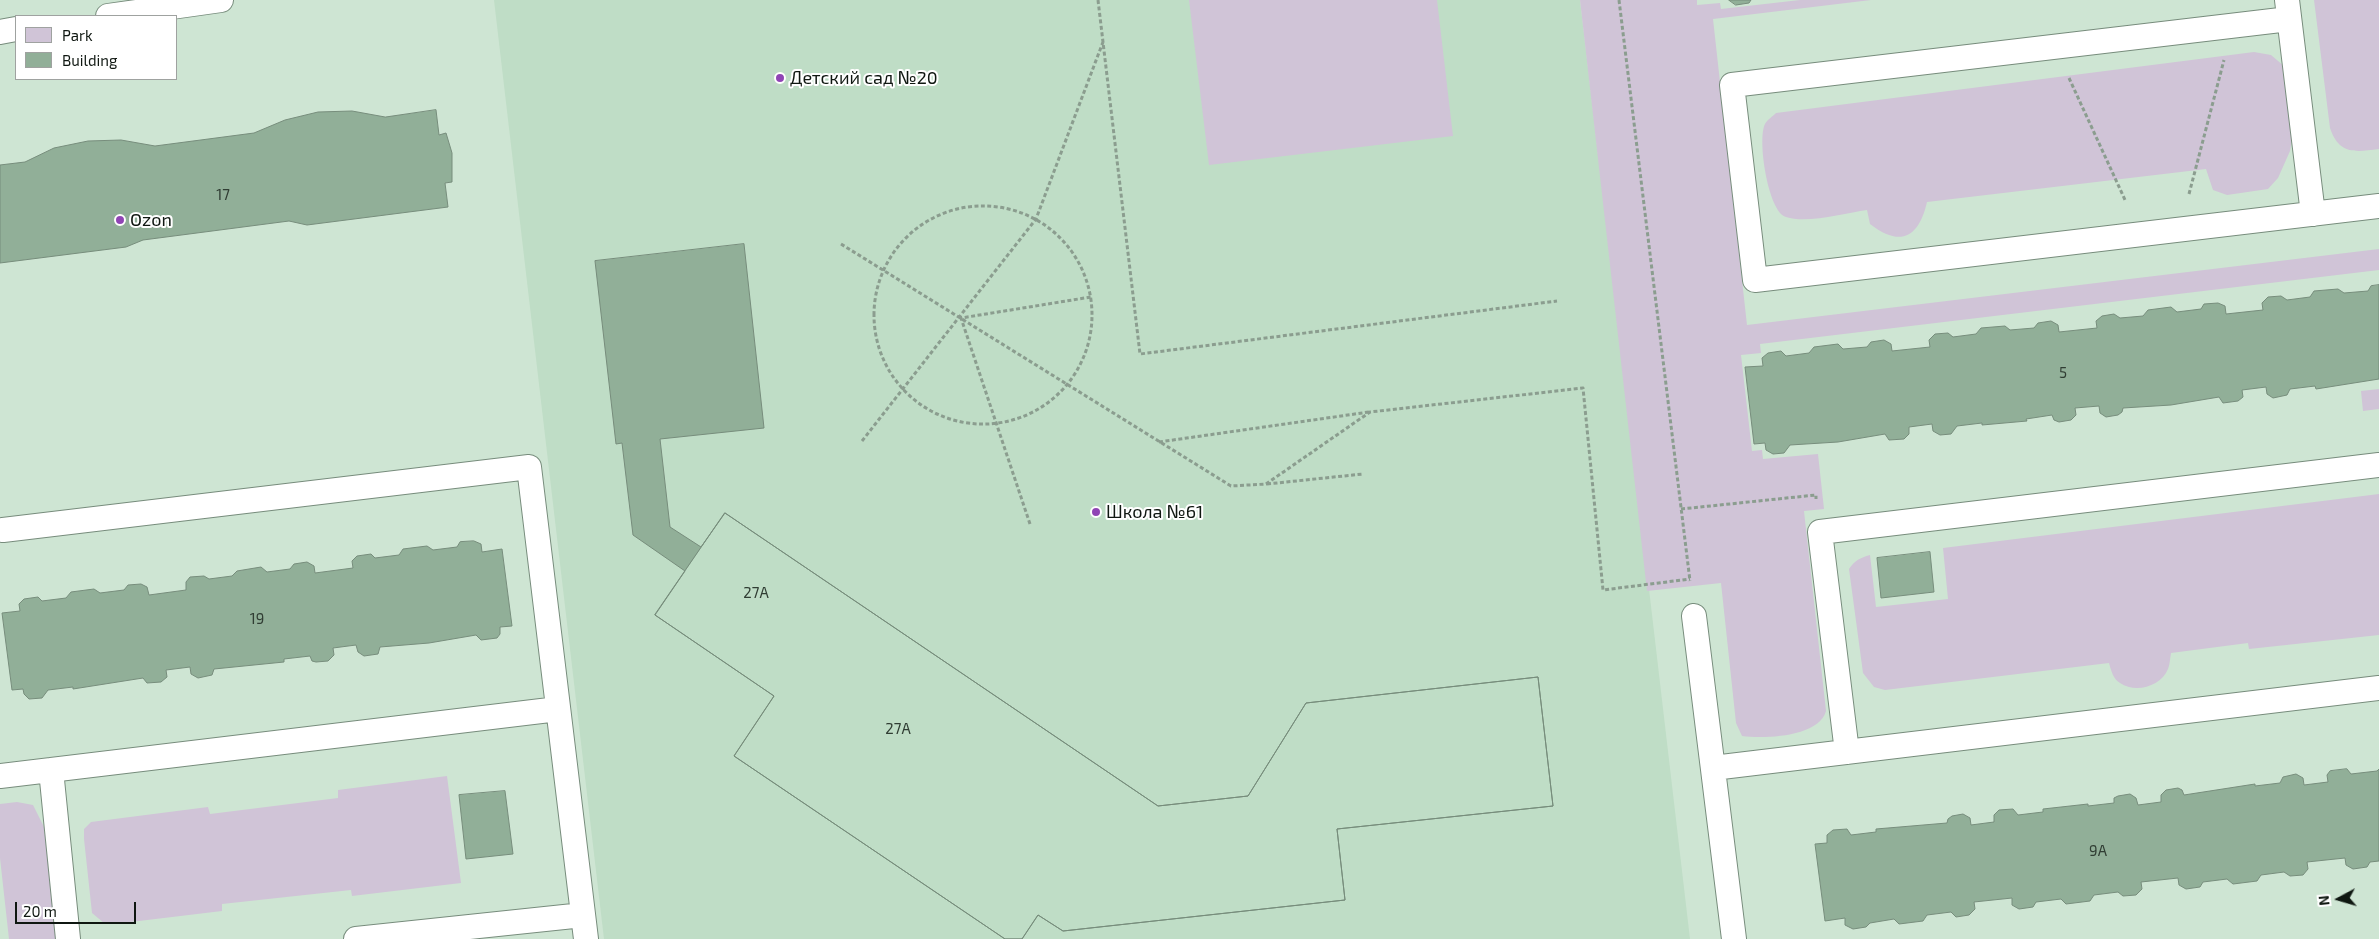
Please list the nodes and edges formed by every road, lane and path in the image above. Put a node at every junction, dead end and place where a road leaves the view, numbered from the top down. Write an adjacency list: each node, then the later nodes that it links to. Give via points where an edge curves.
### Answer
1 (221, 0): 5 (lane)
2 (1098, 0): 9 (path)
3 (1619, 0): 30 (path)
4 (2288, 10): 6 (lane); 12 (lane)
5 (115, 15)
6 (2233, 26): 10 (lane); 14 (path)
7 (15, 29): 8 (lane)
8 (0, 32)
9 (1103, 41): 13 (path); 19 (path, via 1140,354)
10 (2055, 47): 15 (path); 15 (lane, via 1732,85 1755,280)
11 (2379, 206): 12 (lane)
12 (2313, 214): 14 (lane)
13 (1036, 219): 17 (path, via 1016,209 978,206 958,209 917,227 891,253); 18 (path, via 1061,238 1075,255 1085,273); 20 (path)
14 (2180, 230): 15 (lane)
15 (2141, 234)
16 (842, 244): 17 (path)
17 (881, 269): 20 (path); 22 (path, via 874,295 874,328 883,358)
18 (1091, 297): 20 (path); 21 (path, via 1091,335 1087,350)
19 (1557, 301)
20 (960, 318): 21 (path); 22 (path); 24 (path)
21 (1067, 384): 24 (path, via 1050,401 1027,416); 26 (path)
22 (902, 391): 24 (path, via 940,416); 25 (path)
23 (1370, 412): 26 (path); 29 (path); 34 (path, via 1583,388 1602,590)
24 (995, 423): 31 (path)
25 (862, 441)
26 (1159, 442): 29 (path, via 1231,486)
27 (2379, 465): 33 (lane)
28 (1363, 474): 29 (path)
29 (1266, 484)
30 (1681, 509): 33 (path, via 1816,495); 34 (path)
31 (1030, 524)
32 (3, 530): 37 (lane, via 529,467)
33 (1820, 532): 38 (lane)
34 (1690, 579): 35 (path)
35 (1694, 616): 39 (lane)
36 (2379, 688): 38 (lane)
37 (558, 709): 40 (lane); 42 (lane)
38 (1847, 752): 39 (lane)
39 (1713, 768): 46 (lane)
40 (50, 770): 41 (lane); 43 (lane)
41 (0, 776)
42 (583, 915): 44 (lane); 45 (lane)
43 (68, 939)
44 (356, 939)
45 (586, 939)
46 (1734, 939)

